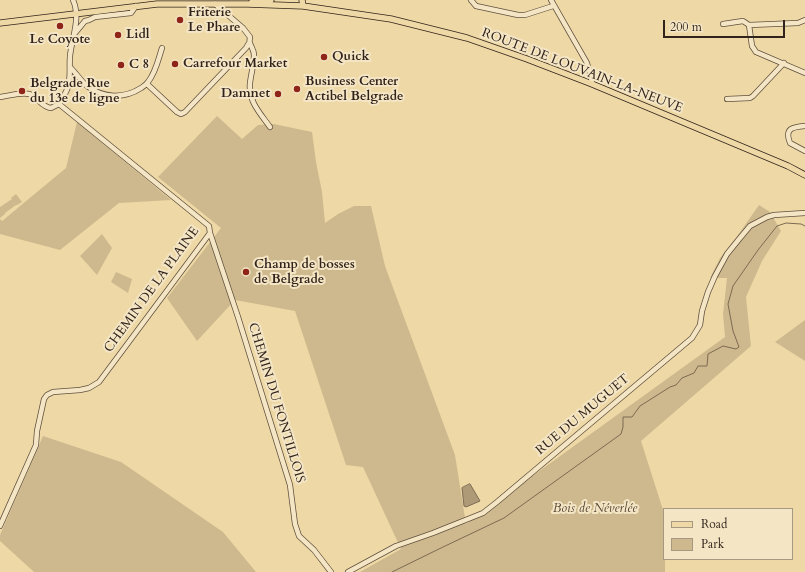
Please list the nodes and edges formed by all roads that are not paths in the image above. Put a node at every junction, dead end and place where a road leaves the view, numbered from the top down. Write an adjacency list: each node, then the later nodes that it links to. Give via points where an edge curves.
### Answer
1 (73, 0): 13 (street)
2 (167, 0): 8 (street)
3 (277, 0): 7 (main road)
4 (302, 0): 11 (main road)
5 (471, 0): 12 (street, via 476,6 518,15)
6 (551, 0): 12 (street)
7 (270, 2): 9 (main road, ROUTE DE LOUVAIN-LA-NEUVE); 11 (main road, ROUTE DE LOUVAIN-LA-NEUVE)
8 (157, 4): 9 (main road); 10 (main road)
9 (215, 4): 19 (street, via 243,28 250,37)
10 (136, 6): 13 (main road); 18 (street, via 131,13 95,17 85,21)
11 (303, 6): 25 (main road, ROUTE DE LOUVAIN-LA-NEUVE, via 391,19 467,38)
12 (553, 6): 25 (street, via 587,63)
13 (77, 14): 15 (main road); 18 (street)
14 (805, 20): 17 (street, via 798,23)
15 (0, 23)
16 (724, 24): 17 (street, via 743,21)
17 (749, 24): 21 (street, via 752,46 756,52)
18 (74, 35): 22 (street)
19 (249, 43): 24 (street, via 181,114); 30 (street, via 254,54 250,94)
20 (162, 48): 24 (street, via 154,74)
21 (784, 63): 23 (street); 27 (street, via 750,98)
22 (70, 67): 24 (street, via 86,85 100,93 123,96); 28 (street, via 68,88)
23 (805, 73)
24 (147, 84)
25 (592, 84): 32 (main road, ROUTE DE LOUVAIN-LA-NEUVE)
26 (0, 97): 28 (street, via 29,94 46,107 51,108)
27 (726, 98)
28 (60, 104): 34 (street, CHEMIN DE LA PLAINE, via 209,226)
29 (805, 126): 31 (street, via 794,127 788,134 790,143)
30 (270, 127)
31 (805, 150)
32 (805, 175)
33 (805, 213): 37 (street, RUE DU MUGUET, via 774,215 750,226 727,254 714,276 700,325 692,338 513,489 482,513 396,546)
34 (210, 233): 35 (street, CHEMIN DE LA PLAINE, via 99,382 89,388 54,392 44,399 36,445); 36 (street, CHEMIN DU FONTILLOIS, via 290,485 299,536 314,550)
35 (0, 526)
36 (330, 572)
37 (348, 572)

